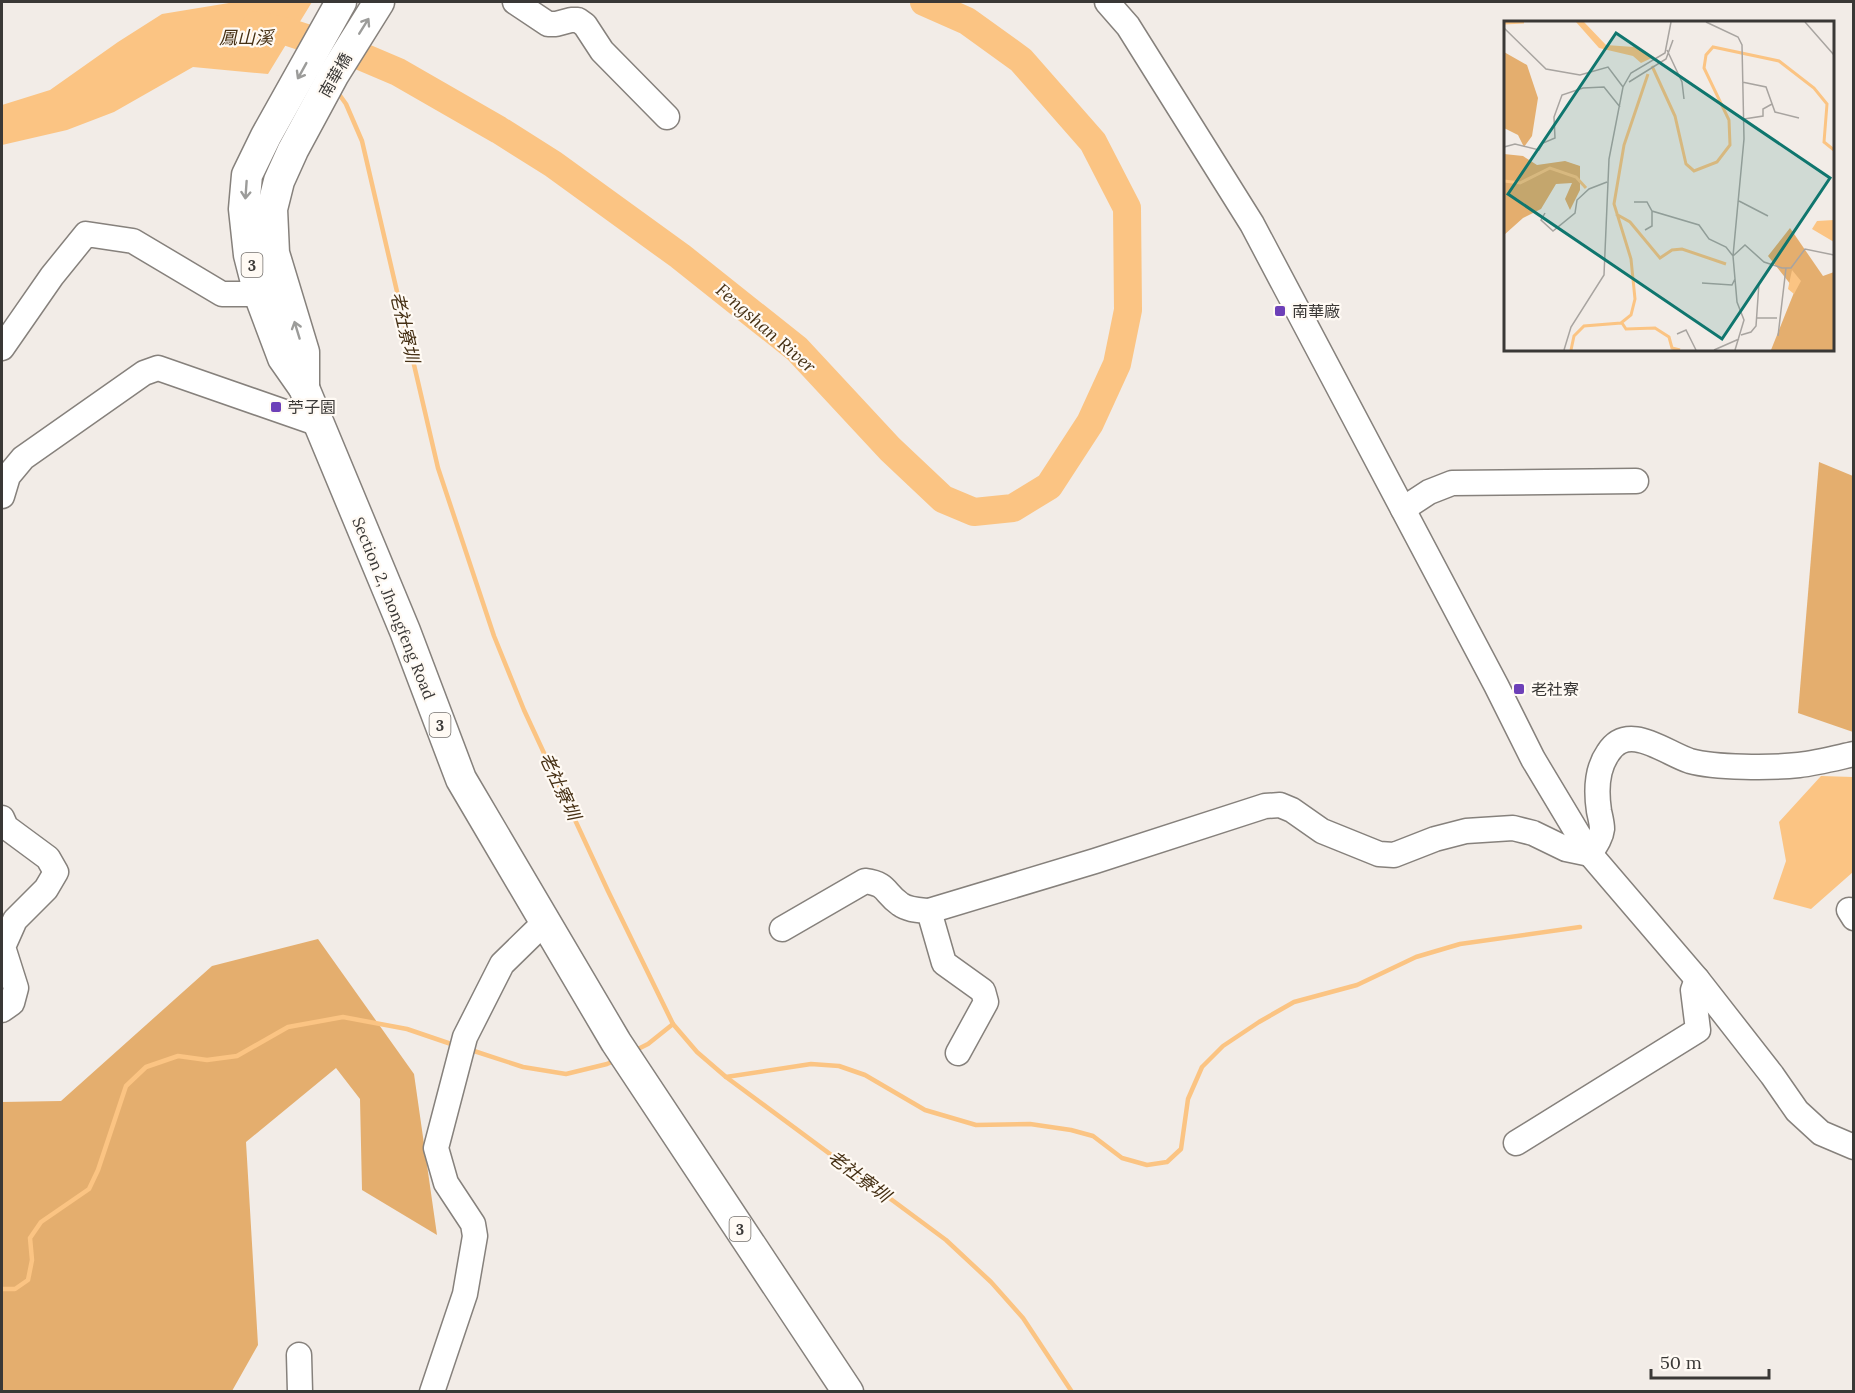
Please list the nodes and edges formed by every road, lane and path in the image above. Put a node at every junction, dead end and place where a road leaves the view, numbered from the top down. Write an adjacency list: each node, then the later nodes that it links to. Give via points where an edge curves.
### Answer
1 (341, 2): 6 (main road, 南華橋 / 3, one-way to 6)
2 (379, 2): 7 (main road, 南華橋 / 3, one-way to 2)
3 (515, 2): 5 (street, via 548,24 571,20 585,25 602,51)
4 (1107, 2): 14 (street, via 1128,26 1252,224)
5 (667, 117)
6 (266, 136): 8 (main road, Section 2, Jhongfeng Road / 3, one-way to 8, via 247,175 244,210)
7 (293, 150): 10 (main road, Section 2, Jhongfeng Road / 3, one-way to 7, via 304,352 274,253 272,209)
8 (258, 294): 9 (street, via 222,294 133,241 86,234); 10 (main road, Section 2, Jhongfeng Road / 3, via 283,358)
9 (2, 348)
10 (304, 388): 11 (main road, Section 2, Jhongfeng Road / 3)
11 (320, 424): 13 (street, via 158,369 144,373 23,458 8,476); 19 (main road, Section 2, Jhongfeng Road / 3, via 461,779)
12 (1636, 481): 14 (street, via 1452,483)
13 (2, 496)
14 (1403, 509): 17 (street, via 1533,759)
15 (1854, 754): 17 (street, via 1799,765 1728,766 1690,761 1630,738 1618,741 1601,767 1597,784 1602,829)
16 (2, 818): 22 (street, via 6,827 48,858 56,872 46,889 15,920 3,947 16,988 12,1003)
17 (1590, 854): 18 (street, via 1513,828 1466,831 1394,855 1379,854 1322,831 1292,810 1280,805 1265,806); 21 (street)
18 (928, 911): 20 (street, via 900,904 878,882 865,881); 23 (street, via 944,963 983,991 986,1002)
19 (545, 921): 28 (street, via 502,964 462,1047 436,1148 446,1183 473,1224 475,1236 465,1294); 29 (main road, Section 2, Jhongfeng Road / 3, via 624,1054)
20 (782, 929)
21 (1697, 979): 24 (street, via 1693,990 1698,1030); 25 (street, via 1797,1111 1821,1133)
22 (2, 1010)
23 (958, 1053)
24 (1516, 1143)
25 (1854, 1147)
26 (299, 1355): 27 (street)
27 (300, 1392)
28 (432, 1392)
29 (848, 1392)

